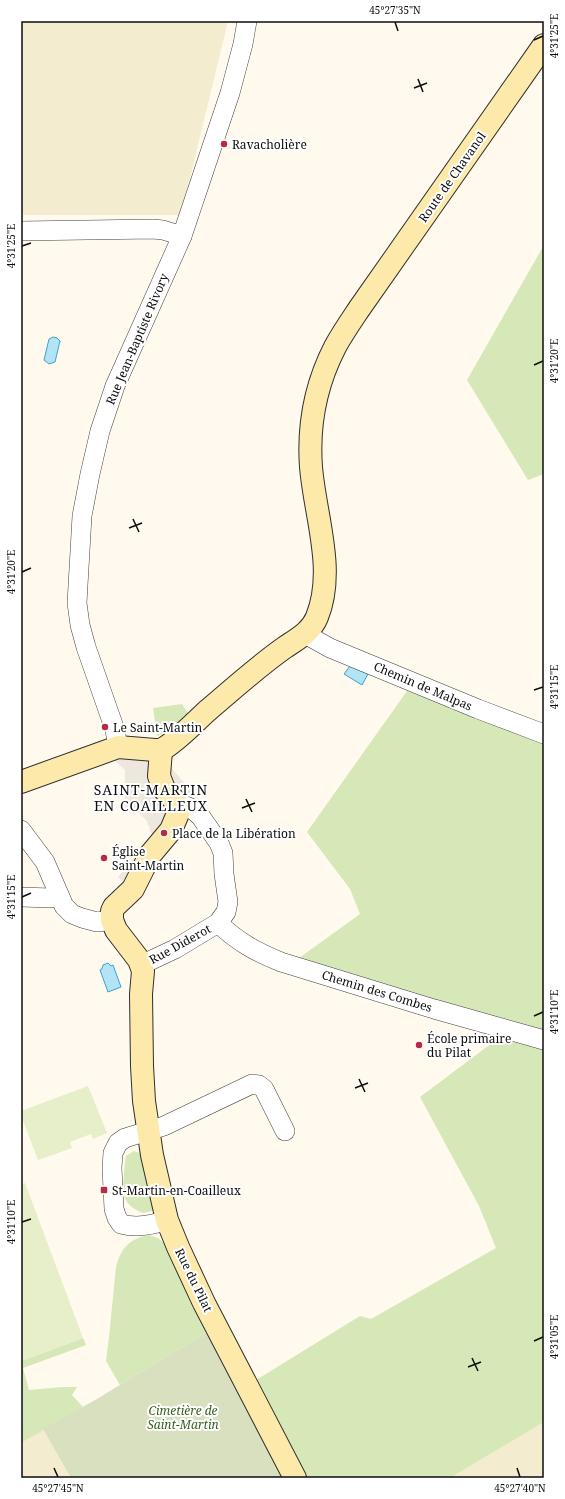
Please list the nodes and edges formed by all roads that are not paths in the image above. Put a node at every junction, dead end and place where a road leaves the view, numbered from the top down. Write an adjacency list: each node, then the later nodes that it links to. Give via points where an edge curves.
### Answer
1 (247, 21): 4 (street, Rue Jean-Baptiste Rivory, via 230,93)
2 (544, 45): 5 (street, Route de Chavanol, via 359,308 324,372 317,395 310,440 311,468 323,551 324,585 317,617)
3 (21, 231): 4 (street, via 153,229)
4 (182, 236): 7 (street, Rue Jean-Baptiste Rivory, via 115,386 100,431 82,516 77,603 80,625 115,730)
5 (305, 634): 6 (street, Chemin de Malpas, via 324,645); 8 (street, Route de Chavanol, via 250,673 176,740)
6 (544, 734)
7 (118, 747): 8 (street); 9 (street)
8 (161, 750): 10 (street, via 159,776 164,789)
9 (21, 782)
10 (176, 802): 14 (street, via 179,811 171,830 150,855 132,889 114,907); 15 (street, Rue Diderot, via 191,808 201,817 223,852 228,902 226,912)
11 (21, 830): 12 (street, via 44,862)
12 (59, 896): 13 (street); 14 (street, via 72,914 97,922)
13 (21, 897)
14 (112, 920): 16 (street, Rue Diderot, via 116,930)
15 (218, 923): 16 (street, Rue Diderot, via 175,949); 17 (street, Chemin des Combes, via 260,954 281,962)
16 (141, 965): 18 (street, Rue Diderot)
17 (544, 1040)
18 (142, 1066): 19 (street, Rue du Pilat)
19 (149, 1131): 20 (street, via 252,1084 264,1089); 21 (street, Rue du Pilat); 21 (street, via 125,1138 118,1143 113,1153 114,1209 121,1224 128,1226)
20 (285, 1131)
21 (167, 1220): 22 (street, Rue du Pilat, via 204,1303)
22 (295, 1478)

